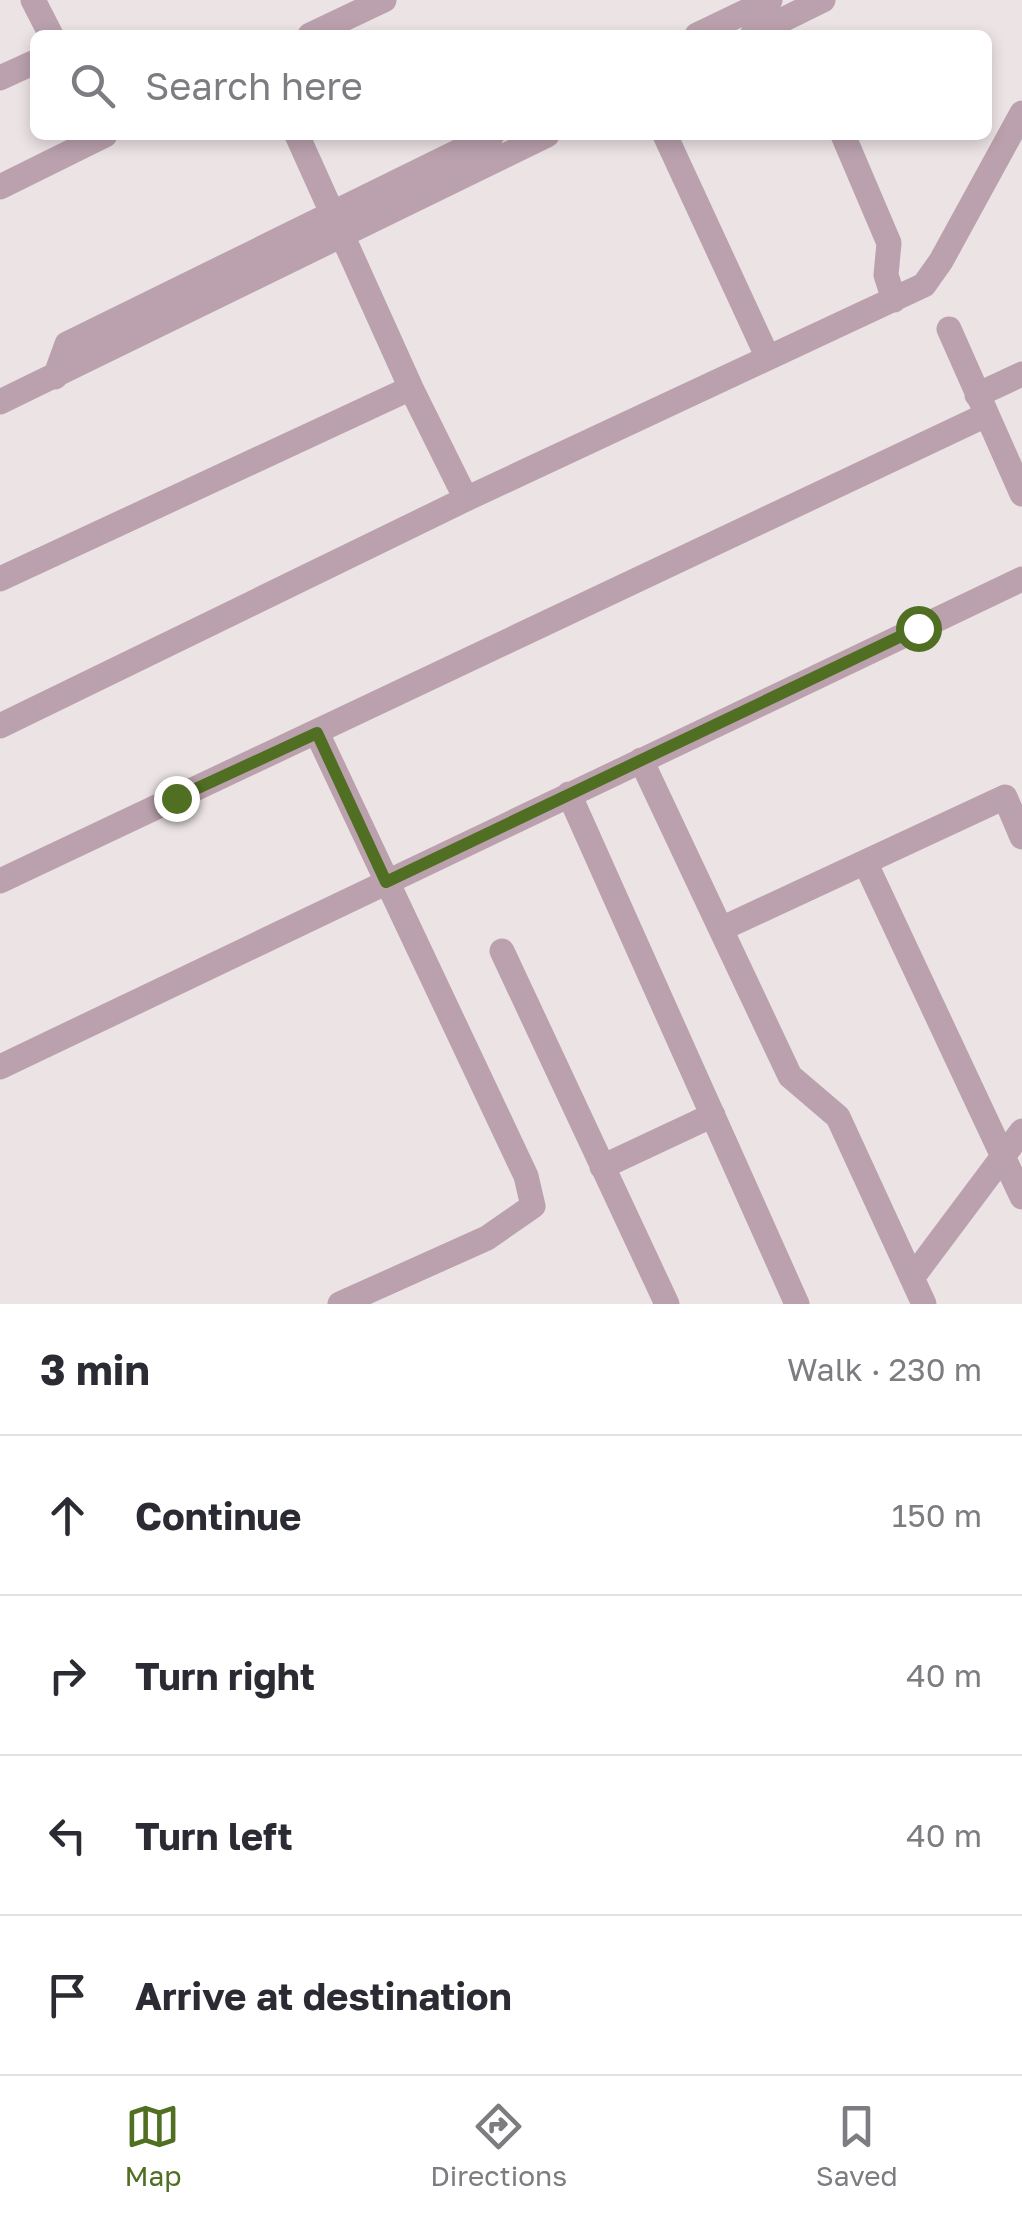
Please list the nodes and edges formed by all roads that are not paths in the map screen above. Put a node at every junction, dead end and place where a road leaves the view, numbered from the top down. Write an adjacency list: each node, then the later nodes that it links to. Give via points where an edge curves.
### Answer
1 (33, 0): 5 (street)
2 (384, 0): 6 (street)
3 (822, 0): 4 (street)
4 (785, 17): 7 (street); 8 (street)
5 (48, 30)
6 (321, 30)
7 (722, 30)
8 (761, 30)
9 (30, 64): 10 (street)
10 (0, 78)
11 (1022, 113): 20 (street, via 941,261 924,285)
12 (94, 140): 18 (street)
13 (299, 140): 19 (street)
14 (483, 140): 19 (street)
15 (535, 140): 19 (street)
16 (667, 140): 22 (street)
17 (844, 140): 20 (street, via 889,243 886,275)
18 (0, 187)
19 (337, 224): 24 (street); 25 (street)
20 (894, 300): 22 (street)
21 (949, 329): 26 (street)
22 (768, 358): 28 (street)
23 (1022, 374): 26 (street)
24 (411, 388): 28 (street); 29 (street)
25 (0, 402)
26 (981, 405): 27 (street); 32 (street)
27 (1022, 494)
28 (466, 499): 31 (street)
29 (0, 579)
30 (1022, 579): 33 (street)
31 (0, 726)
32 (317, 733): 37 (street); 38 (street)
33 (641, 760): 34 (street); 39 (street)
34 (569, 794): 38 (street); 42 (street)
35 (1022, 837): 36 (street, via 1004,797)
36 (864, 862): 39 (street); 44 (street)
37 (0, 881)
38 (386, 882): 41 (street); 48 (street, via 526,1176 533,1206 487,1238)
39 (721, 929): 47 (street, via 790,1076 838,1117)
40 (502, 951): 45 (street)
41 (0, 1067)
42 (712, 1115): 45 (street); 50 (street)
43 (1022, 1131): 44 (street)
44 (1002, 1157): 46 (street); 47 (street)
45 (602, 1168): 49 (street)
46 (1022, 1197)
47 (912, 1278): 51 (street)
48 (340, 1304)
49 (667, 1304)
50 (797, 1304)
51 (924, 1304)

